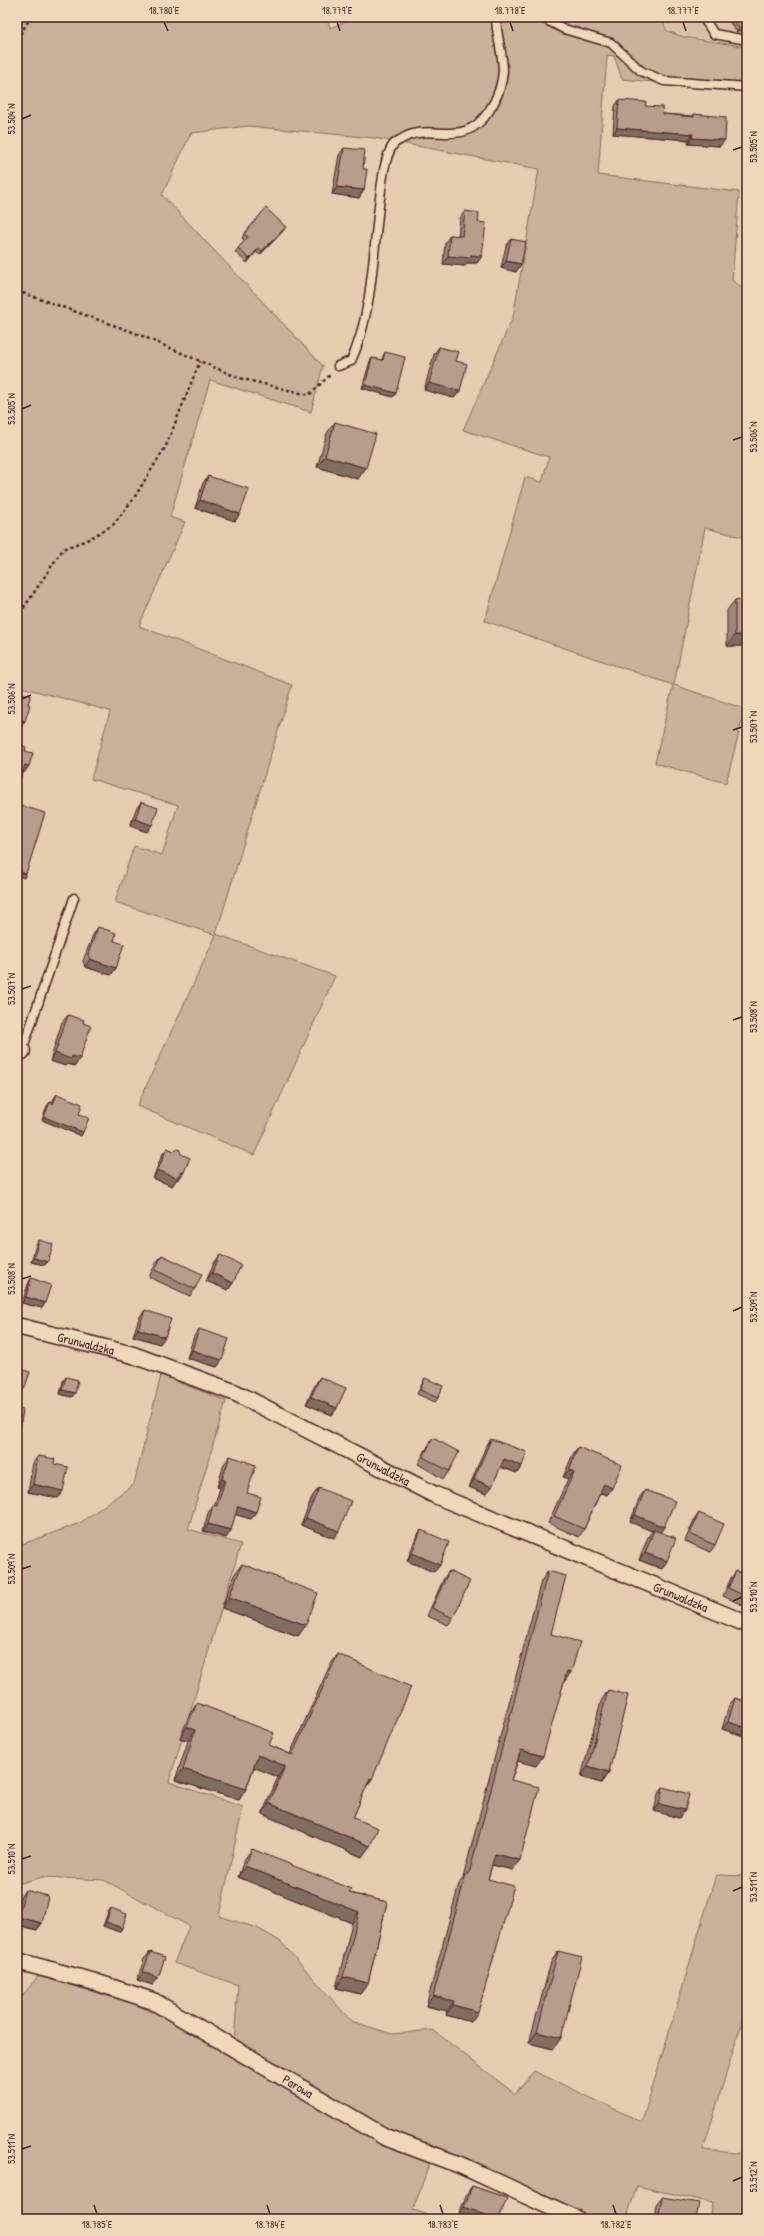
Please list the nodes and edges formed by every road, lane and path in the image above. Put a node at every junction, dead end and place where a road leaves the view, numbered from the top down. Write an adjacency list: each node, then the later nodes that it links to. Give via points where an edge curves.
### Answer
1 (31, 17): 5 (path)
2 (496, 17): 10 (lane, via 503,71 494,103 482,122 464,132 443,134 421,131 407,135 393,144 384,171 360,343 351,361)
3 (541, 17): 7 (lane, via 564,29 611,43 641,71 664,81)
4 (703, 17): 6 (lane, via 714,34)
5 (17, 39)
6 (747, 40)
7 (747, 87)
8 (17, 291): 9 (path, via 133,332)
9 (200, 361): 10 (path, via 240,378 309,395); 11 (path, via 166,446 134,498 113,525 87,540 63,549)
10 (338, 366)
11 (17, 618)
12 (74, 898): 13 (lane)
13 (19, 1051)
14 (17, 1326): 15 (street, Grunwaldzka, via 133,1356 236,1393 435,1495)
15 (747, 1624)
16 (17, 1961): 17 (street, Parowa, via 153,2001 385,2136 460,2165)
17 (577, 2219)

